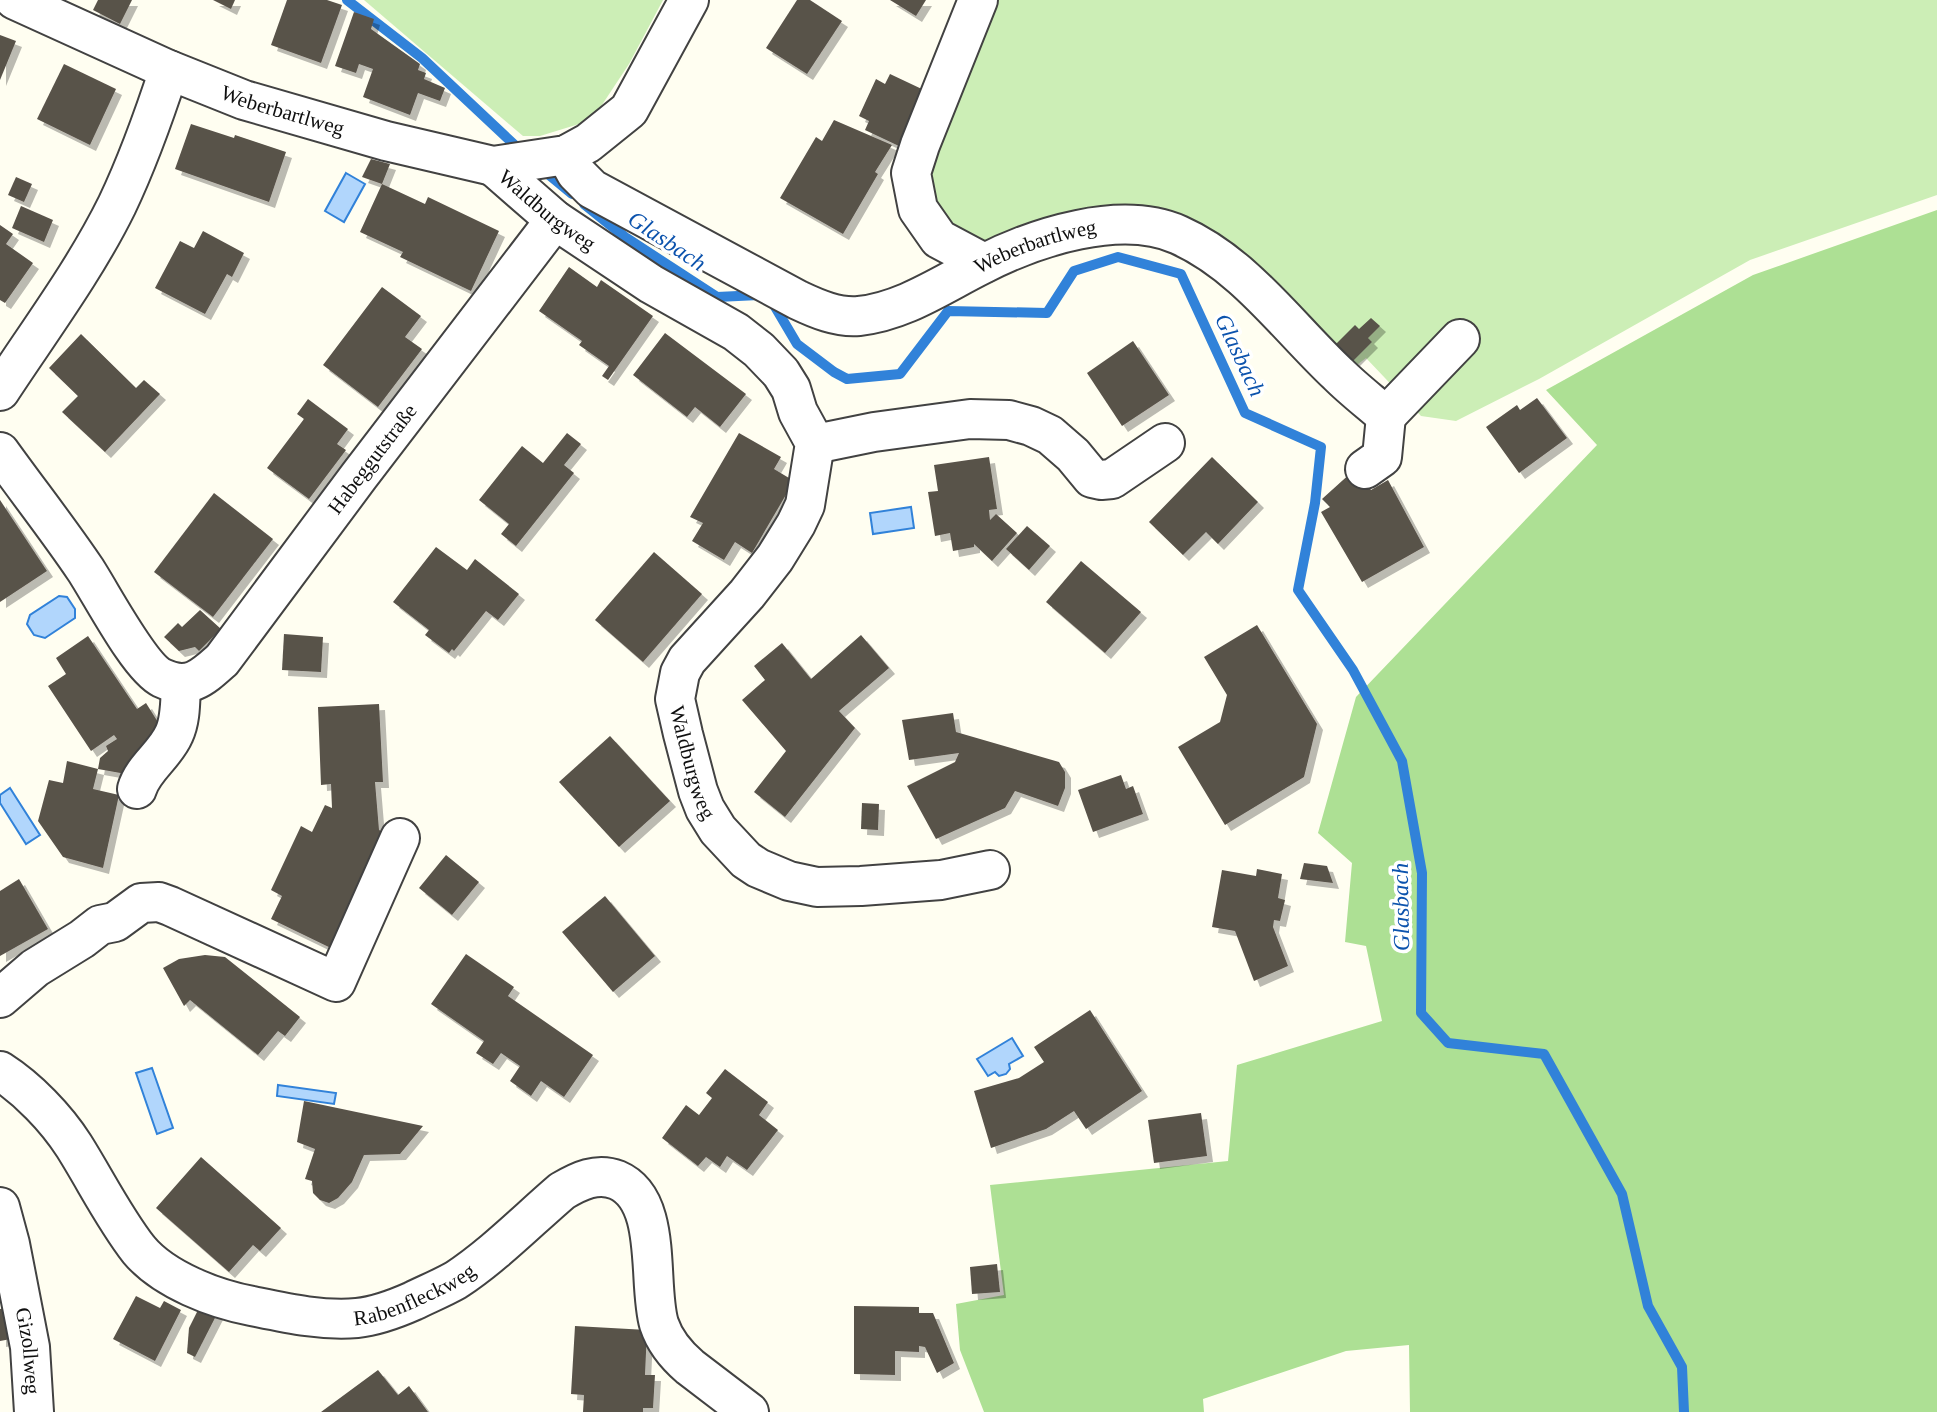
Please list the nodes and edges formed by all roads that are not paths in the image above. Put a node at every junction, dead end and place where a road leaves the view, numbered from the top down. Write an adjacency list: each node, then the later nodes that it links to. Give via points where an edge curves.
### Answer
1 (15, 0): 4 (street, Weberbartlweg)
2 (689, 0): 5 (street, via 629,110)
3 (978, 0): 8 (street, via 911,173 918,209 940,239)
4 (169, 70): 6 (street, Weberbartlweg, via 244,100); 10 (street, via 151,126 116,206)
5 (577, 149): 6 (street, Weberbartlweg); 8 (street, Weberbartlweg, via 576,173 592,189 817,309 858,316 895,309)
6 (493, 166): 7 (street, Waldburgweg)
7 (555, 220): 12 (street, Waldburgweg, via 759,350 781,373); 16 (street, Habeggutstraße, via 222,660 197,680)
8 (984, 263): 11 (street, Weberbartlweg, via 1056,234 1107,226 1147,225 1177,234 1238,274)
9 (1461, 339): 11 (street)
10 (0, 391)
11 (1386, 416): 15 (street, via 1382,457)
12 (815, 443): 13 (street, via 945,422 999,419 1050,435 1092,478 1106,480); 19 (street, Waldburgweg, via 805,505 796,524 747,594 680,673 675,699 705,809 746,860 789,881 817,887 942,880)
13 (1165, 443)
14 (0, 452): 16 (street, via 85,569 140,658 159,677)
15 (1365, 469)
16 (181, 685): 17 (street, via 175,733)
17 (137, 789)
18 (400, 838): 20 (street, via 336,982 159,902 141,903 115,922 100,925 35,968)
19 (990, 870)
20 (0, 998)
21 (0, 1071): 24 (street, Rabenfleckweg, via 58,1125 119,1222 161,1270 236,1303 301,1316 355,1318 400,1307 464,1274 562,1191 595,1177 621,1182 636,1196 646,1217 655,1302 666,1341 680,1359)
22 (0, 1207): 23 (street, Gizollweg, via 30,1347)
23 (34, 1412)
24 (750, 1412)

